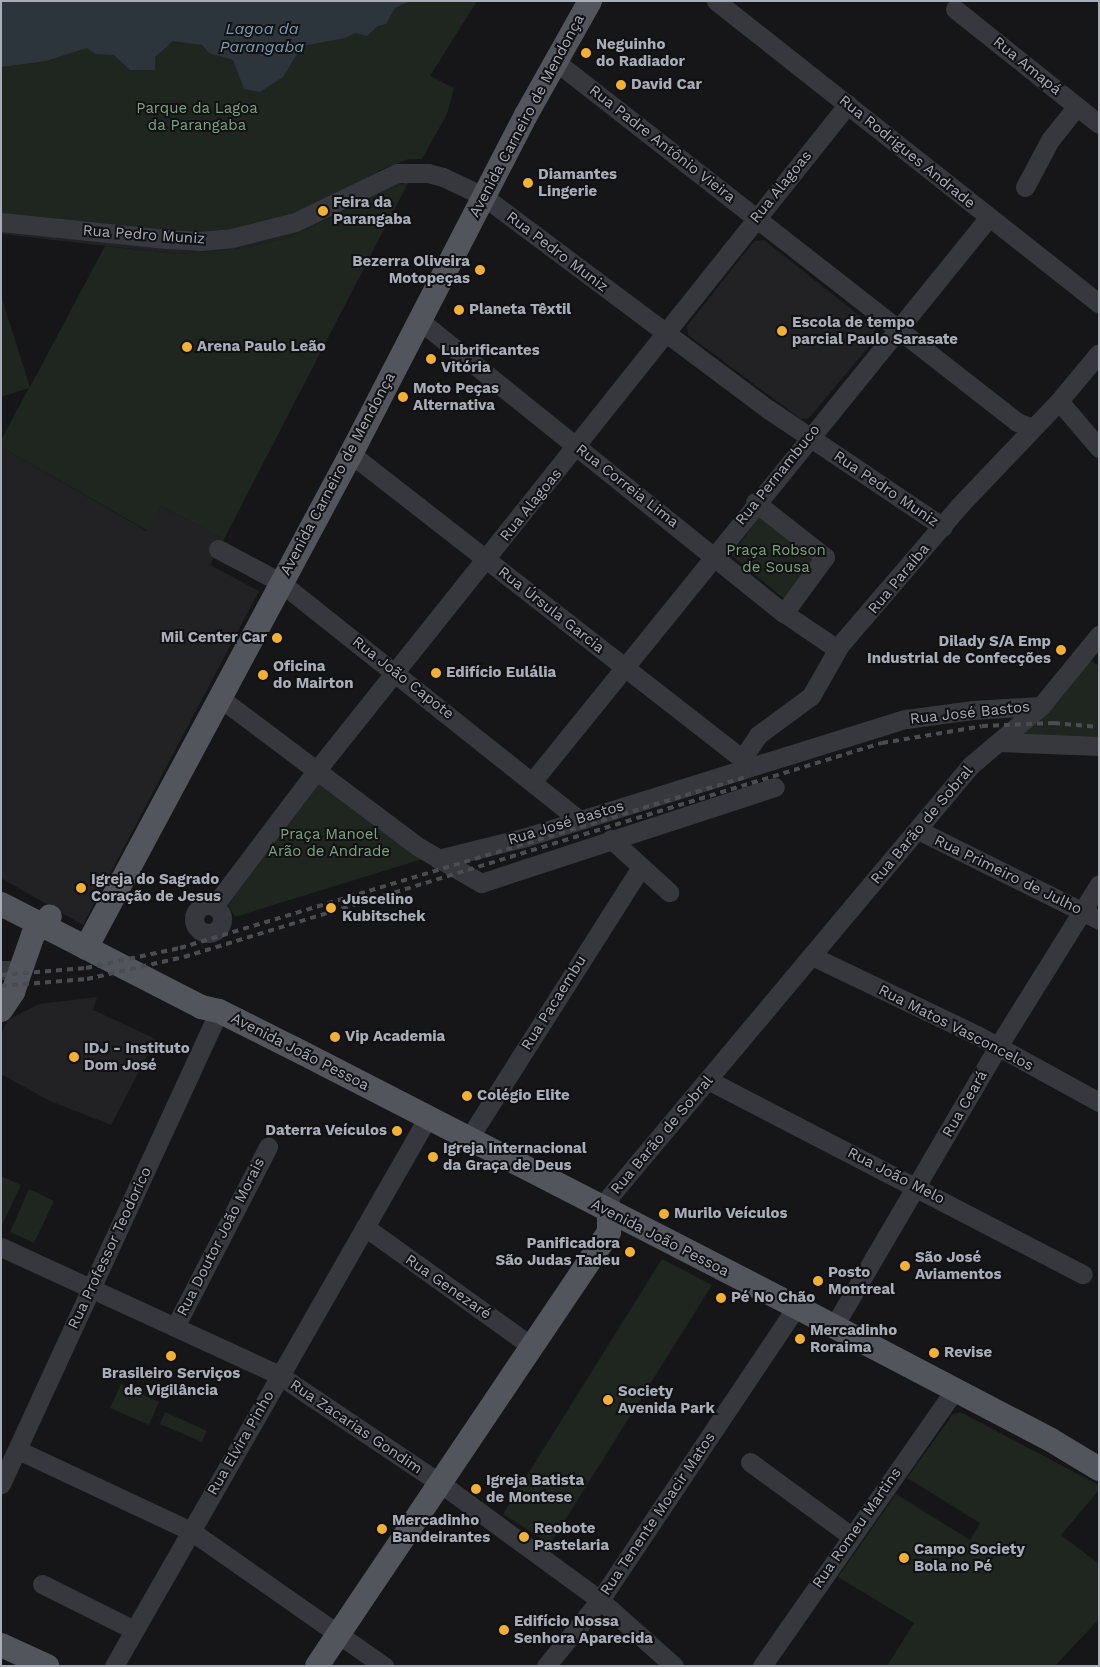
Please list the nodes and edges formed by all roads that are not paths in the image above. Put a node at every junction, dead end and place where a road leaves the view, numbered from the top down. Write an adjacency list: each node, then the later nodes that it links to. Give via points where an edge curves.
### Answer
1 (590, 1): 4 (main road, Avenida Carneiro de Mendonça)
2 (716, 1): 5 (street, Rua Rodrigues Andrade)
3 (955, 9): 6 (street, Rua Amapá)
4 (555, 60): 9 (main road, Avenida Carneiro de Mendonça); 11 (street, Rua Padre Antônio Vieira)
5 (848, 104): 10 (street, Rua Rodrigues Andrade); 11 (street, Rua Alagoas)
6 (1077, 106): 7 (street, Rua Amapá); 8 (street, via 1050,140)
7 (1099, 124)
8 (1025, 187)
9 (483, 196): 12 (street, Rua Pedro Muniz, via 436,175 397,173 295,222 232,238 200,242); 14 (main road, Avenida Carneiro de Mendonça); 16 (street, Rua Pedro Muniz)
10 (989, 217): 13 (street, Rua Rodrigues Andrade); 15 (street, Rua Pernambuco)
11 (757, 218): 15 (street, Rua Padre Antônio Vieira); 16 (street, Rua Alagoas)
12 (1, 222)
13 (1099, 304)
14 (418, 320): 21 (street, Rua Correia Lima); 23 (main road, Avenida Carneiro de Mendonça)
15 (898, 329): 19 (street, Rua Padre Antônio Vieira, via 1017,422); 20 (street, Rua Pernambuco)
16 (666, 333): 20 (street, Rua Pedro Muniz); 21 (street, Rua Alagoas)
17 (1099, 353): 18 (street, Rua Paraíba)
18 (1059, 400): 19 (street, Rua Paraíba); 22 (street)
19 (1030, 428): 25 (street, Rua Paraíba)
20 (808, 437): 24 (street, Rua Pernambuco); 25 (street, Rua Pedro Muniz)
21 (577, 447): 27 (street, Rua Correia Lima); 28 (street, Rua Alagoas)
22 (1099, 448)
23 (351, 454): 28 (street, Rua Úrsula Garcia); 29 (main road, Avenida Carneiro de Mendonça)
24 (756, 502): 27 (street, Rua Pernambuco); 30 (street, via 825,557)
25 (943, 527): 32 (street, Rua Paraíba)
26 (218, 550): 29 (street, Rua João Capote)
27 (715, 554): 30 (street, Rua Correia Lima); 33 (street, Rua Pernambuco)
28 (487, 560): 33 (street, Rua Úrsula Garcia); 34 (street, Rua Alagoas)
29 (280, 582): 34 (street, Rua João Capote); 35 (main road, Avenida Carneiro de Mendonça)
30 (784, 613): 32 (street, Rua Correia Lima)
31 (1095, 645): 36 (street, Rua Barão de Sobral)
32 (838, 650): 39 (street, Rua Paraíba, via 811,696 758,735)
33 (624, 666): 39 (street, Rua Úrsula Garcia); 41 (street, Rua Pernambuco)
34 (397, 673): 40 (street, Rua Alagoas); 41 (street, Rua João Capote)
35 (220, 698): 40 (street); 55 (main road, Avenida Carneiro de Mendonça)
36 (1041, 706): 37 (street, Rua Barão de Sobral); 39 (street, Rua José Bastos, via 973,710 906,719)
37 (1000, 742): 38 (street); 44 (street, Rua Barão de Sobral, via 971,765)
38 (1099, 746)
39 (746, 762): 43 (street, Rua José Bastos)
40 (316, 772): 46 (street); 52 (street, Rua Alagoas)
41 (532, 782): 43 (street, Rua João Capote)
42 (775, 787): 45 (street, Rua José Bastos)
43 (579, 820): 46 (street, Rua José Bastos)
44 (918, 830): 53 (street, Rua Primeiro de Julho); 56 (street, Rua Barão de Sobral)
45 (611, 839): 46 (street, Rua José Bastos, via 481,883); 47 (street)
46 (438, 859)
47 (640, 869): 50 (street); 64 (street, Rua Pacaembu)
48 (1099, 884): 53 (street, Rua Ceará)
49 (1, 891): 54 (main road, Avenida João Pessoa)
50 (669, 892)
51 (1, 904): 54 (main road, Avenida João Pessoa)
52 (214, 906)
53 (1091, 916): 60 (street, Rua Ceará)
54 (45, 921): 55 (main road, Avenida João Pessoa); 57 (main road)
55 (89, 943): 59 (main road, Avenida João Pessoa, via 200,1007)
56 (812, 956): 60 (street, Rua Matos Vasconcelos, via 977,1035); 61 (street, Rua Barão de Sobral)
57 (10, 970): 58 (main road, via 12,992)
58 (1, 1010)
59 (219, 1011): 63 (main road, Avenida João Pessoa); 71 (street, Rua Professor Teodorico)
60 (997, 1048): 62 (street, Rua Matos Vasconcelos); 66 (street, Rua Ceará)
61 (708, 1080): 66 (street, Rua João Melo); 67 (street, Rua Barão de Sobral, via 610,1196)
62 (1099, 1102)
63 (428, 1117): 64 (main road, Avenida João Pessoa); 68 (street, Rua Elvira Pinho)
64 (469, 1138): 67 (main road, Avenida João Pessoa)
65 (268, 1147): 74 (street, Rua Doutor João Morais)
66 (917, 1187): 70 (street, Rua João Melo); 73 (street, Rua Ceará)
67 (609, 1213): 72 (main road, Avenida João Pessoa); 75 (main road, Rua Barão de Sobral, via 609,1232)
68 (365, 1227): 75 (street, Rua Genezaré); 76 (street, Rua Elvira Pinho)
69 (1, 1247): 71 (street, Rua Zacarias Gondim)
70 (1083, 1274)
71 (92, 1287): 74 (street, Rua Zacarias Gondim); 78 (street, Rua Professor Teodorico)
72 (796, 1307): 73 (main road, Avenida João Pessoa); 86 (street, Rua Tenente Moacir Matos)
73 (834, 1326): 77 (main road, Avenida João Pessoa)
74 (174, 1327): 76 (street, Rua Zacarias Gondim)
75 (532, 1346): 81 (main road, Rua Barão de Sobral)
76 (279, 1375): 81 (street, Rua Zacarias Gondim); 83 (street, Rua Elvira Pinho)
77 (954, 1391): 80 (main road, Avenida João Pessoa, via 1051,1440); 84 (street, Rua Romeu Martins)
78 (18, 1450): 82 (street, Rua Professor Teodorico); 83 (street)
79 (750, 1462): 84 (street)
80 (1099, 1469)
81 (440, 1483): 86 (street, Rua Zacarias Gondim); 88 (main road, Rua Barão de Sobral)
82 (1, 1484)
83 (191, 1531): 87 (street, Rua Elvira Pinho); 88 (street)
84 (852, 1536): 96 (street, Rua Romeu Martins)
85 (42, 1584): 87 (street)
86 (600, 1600): 94 (street, Rua Tenente Moacir Matos); 95 (street, Rua Zacarias Gondim)
87 (134, 1630): 91 (street, Rua Elvira Pinho)
88 (338, 1634): 92 (main road, Rua Barão de Sobral); 93 (street)
89 (1, 1644): 90 (main road)
90 (47, 1666)
91 (114, 1666)
92 (316, 1666)
93 (384, 1666)
94 (546, 1666)
95 (674, 1666)
96 (762, 1666)

